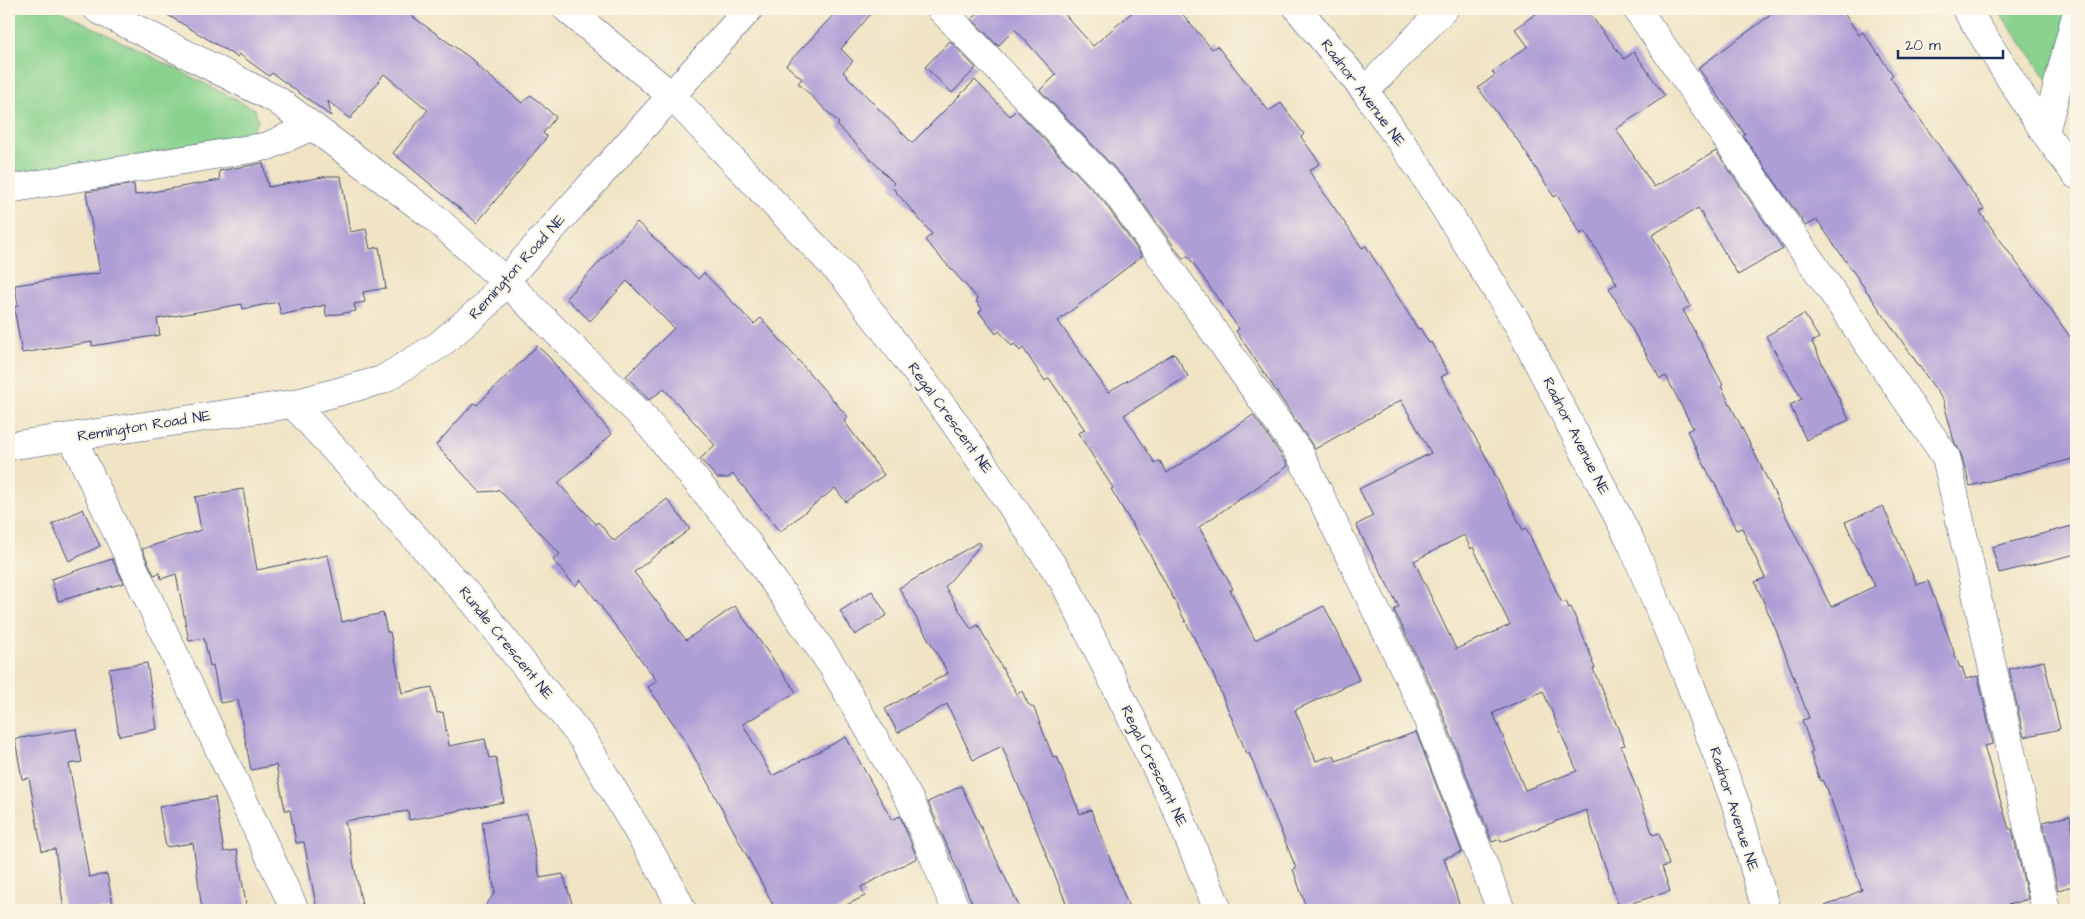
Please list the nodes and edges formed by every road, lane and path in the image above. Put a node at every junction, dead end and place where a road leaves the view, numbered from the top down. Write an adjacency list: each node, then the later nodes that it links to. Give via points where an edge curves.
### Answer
1 (97, 9): 12 (street, via 277,100)
2 (567, 9): 11 (street, Regal Crescent NE)
3 (749, 9): 11 (street, Remington Road NE)
4 (941, 9): 24 (street, via 1116,192 1300,454 1422,705)
5 (1298, 9): 10 (street, Radnor Avenue NE)
6 (1444, 9): 10 (street)
7 (1637, 9): 26 (street, via 1946,457)
8 (1966, 9): 13 (street)
9 (2076, 15): 13 (street)
10 (1365, 91): 25 (street, Radnor Avenue NE, via 1422,172 1519,326 1631,542 1686,673 1738,810)
11 (672, 96): 16 (street, Remington Road NE); 23 (street, Regal Crescent NE, via 845,278 952,419 1058,574 1178,810)
12 (312, 126): 15 (street, via 268,146); 16 (street, via 434,217)
13 (2045, 133): 14 (street)
14 (2076, 175)
15 (9, 189)
16 (505, 281): 17 (street, Remington Road NE, via 484,307 439,345 382,380); 22 (street, via 643,417 743,536 831,664 911,802)
17 (293, 404): 18 (street, Remington Road NE); 21 (street, Rundle Crescent NE, via 475,603 583,739 672,887)
18 (72, 437): 19 (street, Remington Road NE); 20 (street)
19 (10, 442)
20 (295, 910)
21 (682, 910)
22 (956, 910)
23 (1218, 910)
24 (1501, 910)
25 (1766, 910)
26 (2046, 910)

